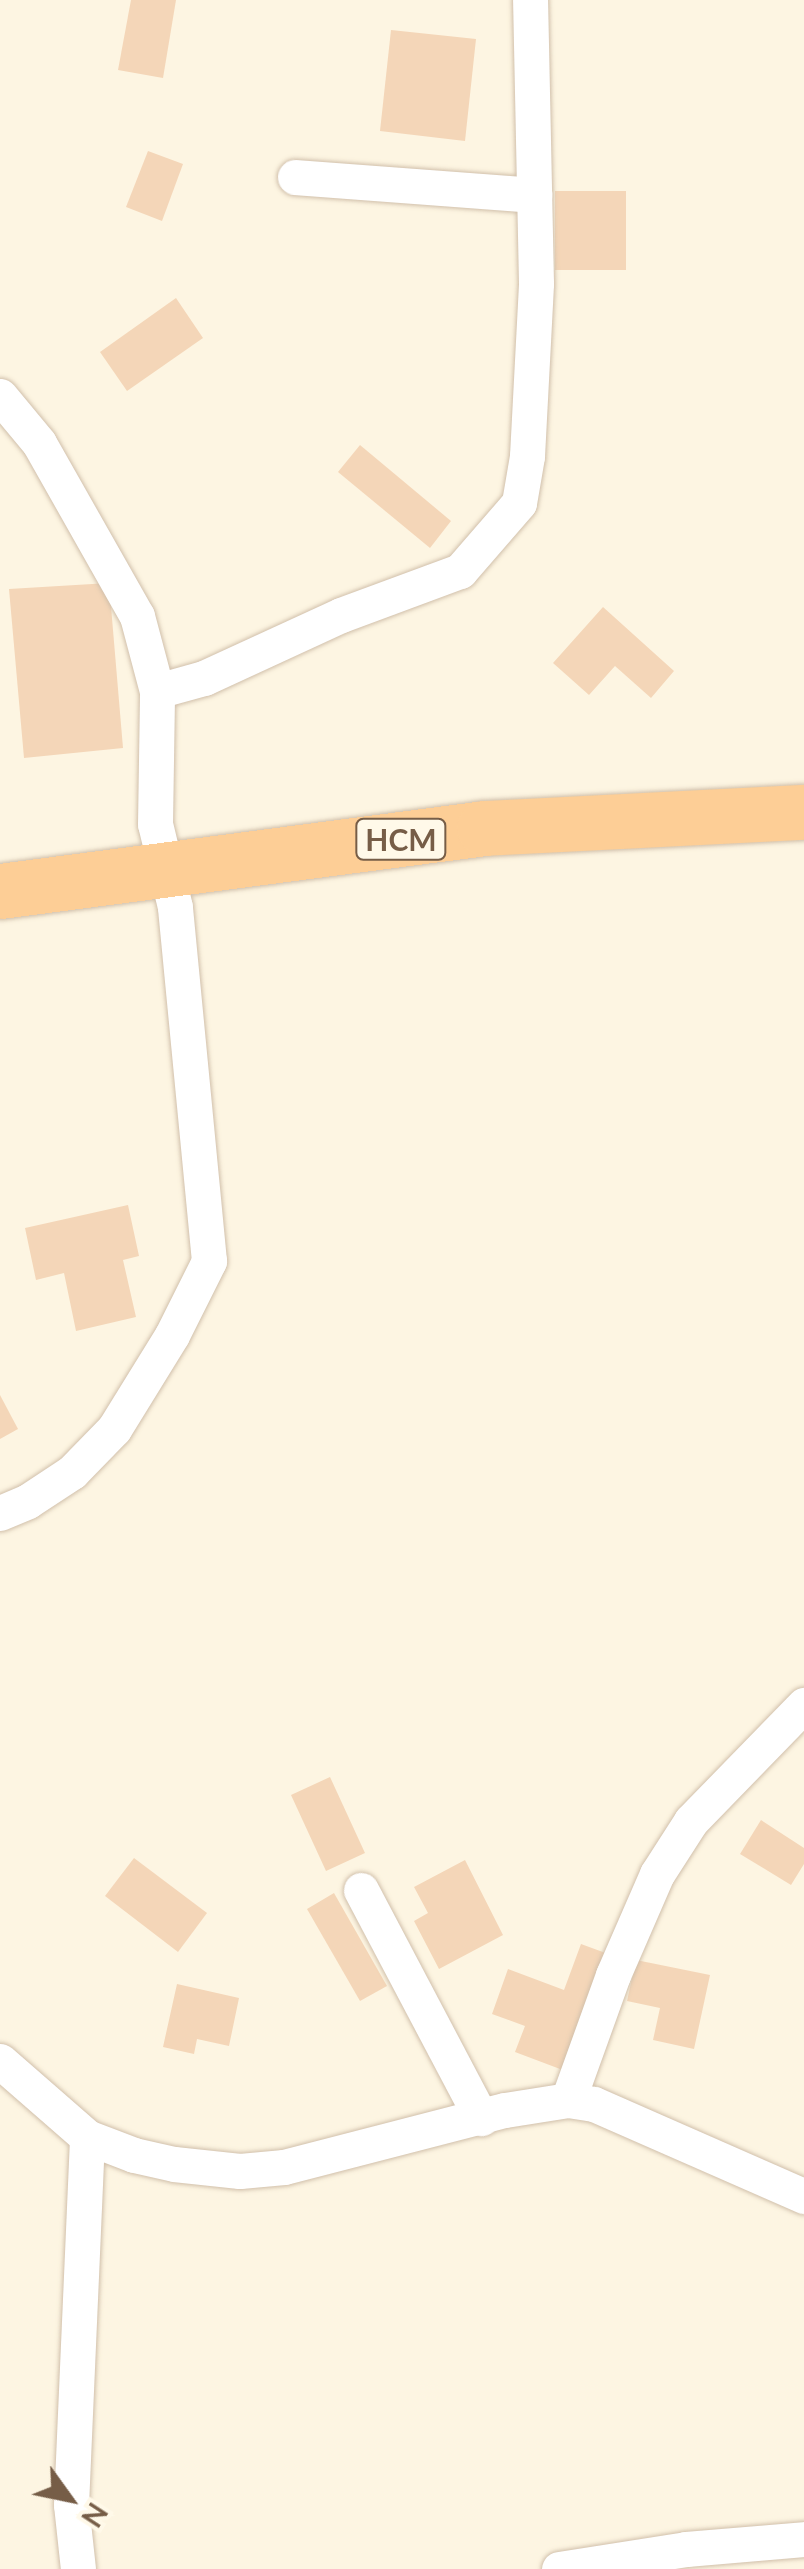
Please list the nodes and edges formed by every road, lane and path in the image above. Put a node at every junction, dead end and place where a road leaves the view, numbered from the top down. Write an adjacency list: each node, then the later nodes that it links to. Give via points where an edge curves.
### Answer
1 (530, 0): 3 (street)
2 (295, 177): 3 (street)
3 (534, 195): 5 (street, via 536,284 520,503 460,571 204,678)
4 (0, 396): 5 (street, via 39,444 137,616)
5 (157, 691): 7 (street, via 155,824)
6 (804, 812): 7 (highway, HCM, via 484,828)
7 (166, 872): 8 (highway, HCM); 9 (street, via 175,906 209,1261 114,1429 72,1472)
8 (0, 891)
9 (0, 1513)
10 (804, 1705): 13 (street, via 692,1821 657,1874)
11 (361, 1890): 14 (street)
12 (0, 2061): 15 (street)
13 (568, 2100): 14 (street); 16 (street, via 611,2111)
14 (480, 2118): 15 (street, via 284,2168 240,2171 134,2156)
15 (87, 2137): 18 (street, via 71,2505)
16 (804, 2196)
17 (804, 2539): 19 (street)
18 (78, 2569)
19 (559, 2569)

